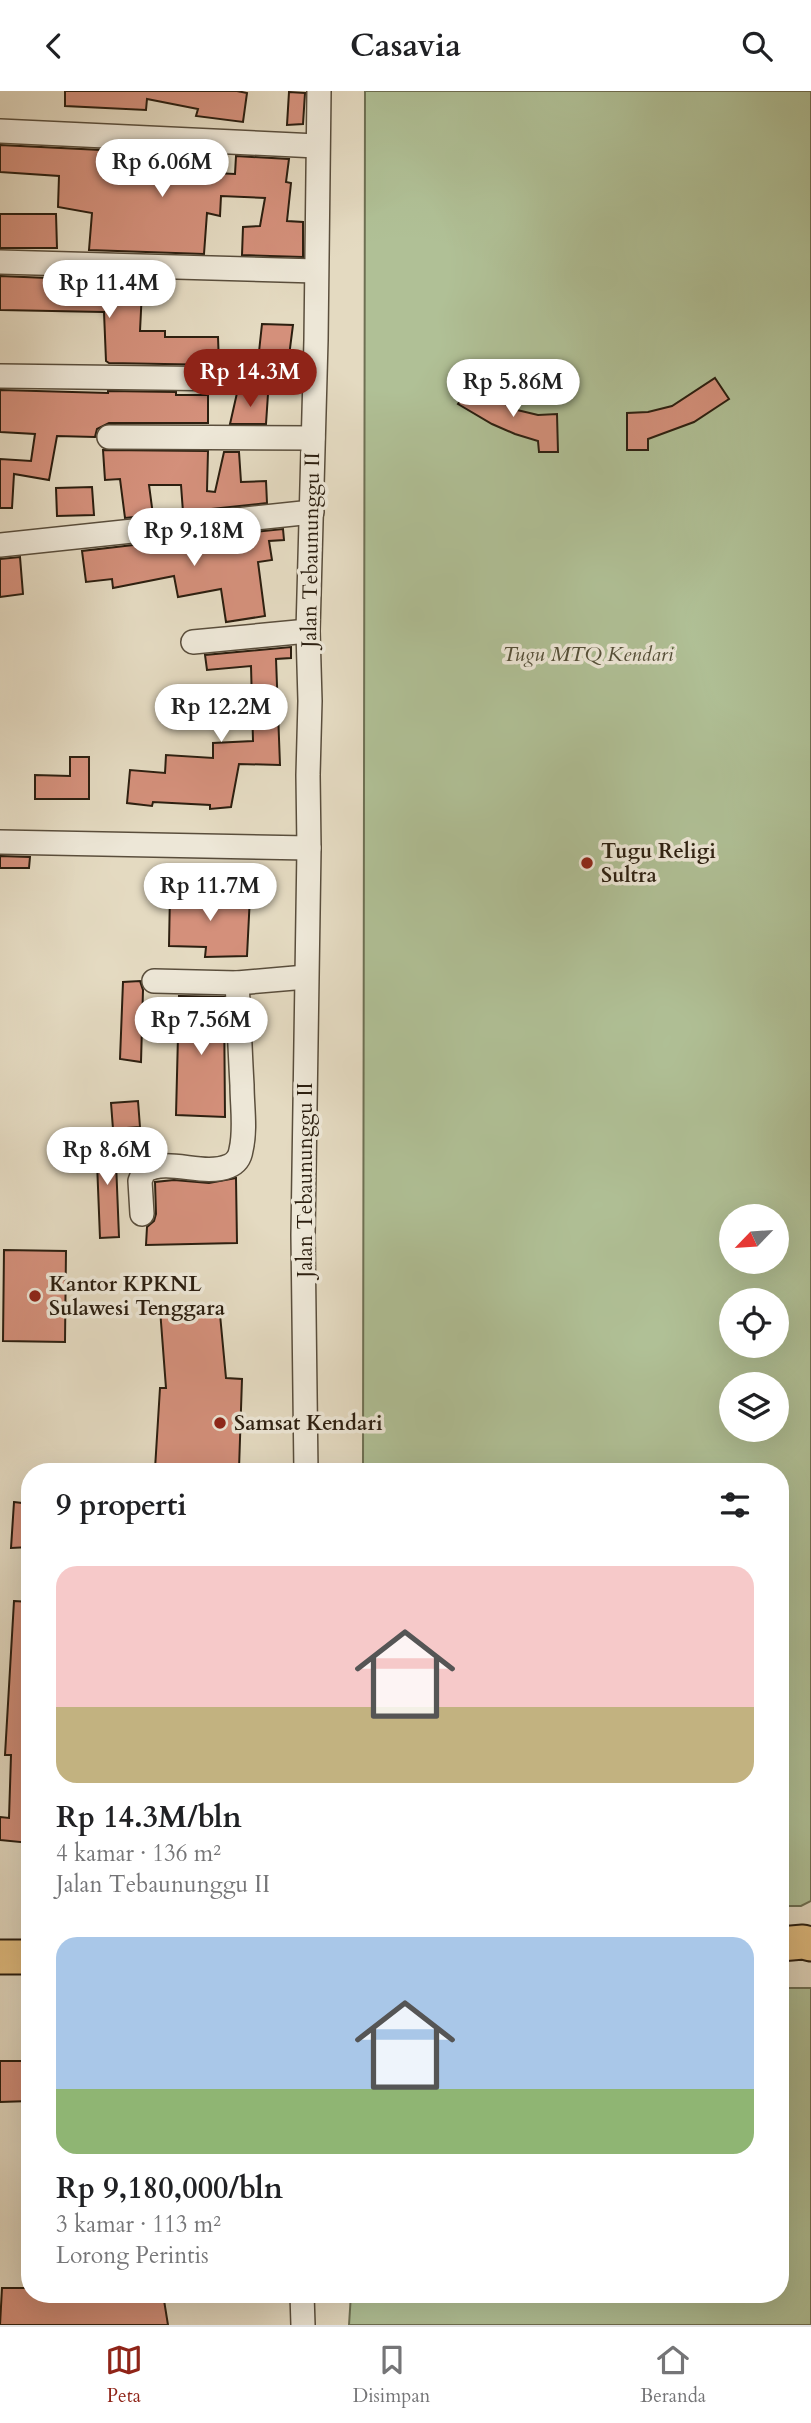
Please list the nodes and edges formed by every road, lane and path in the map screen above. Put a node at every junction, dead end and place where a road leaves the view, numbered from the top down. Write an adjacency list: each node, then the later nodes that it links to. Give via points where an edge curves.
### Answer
1 (319, 91): 3 (street, Jalan Tebaununggu II)
2 (0, 131): 3 (street)
3 (317, 146): 5 (street, Jalan Tebaununggu II)
4 (0, 262): 5 (street)
5 (316, 271): 7 (street, Jalan Tebaununggu II)
6 (0, 376): 7 (street)
7 (314, 380): 9 (street, Jalan Tebaununggu II)
8 (109, 437): 9 (street)
9 (313, 438): 10 (street, Jalan Tebaununggu II)
10 (312, 512): 11 (street); 12 (street, Jalan Tebaununggu II)
11 (0, 545)
12 (308, 631): 13 (street); 15 (street, Jalan Tebaununggu II)
13 (193, 642)
14 (0, 842): 15 (street)
15 (309, 848): 16 (street, Jalan Tebaununggu II)
16 (306, 977): 18 (street); 20 (street, Jalan Tebaununggu II)
17 (154, 981): 18 (street)
18 (237, 983): 19 (street, via 244,1129 239,1156 228,1167 212,1170 150,1167 141,1181)
19 (142, 1214)
20 (306, 1463)
21 (0, 1957): 22 (highway)
22 (21, 1957)
23 (302, 2303): 25 (street)
24 (318, 2303): 26 (street)
25 (303, 2325)
26 (318, 2325)

